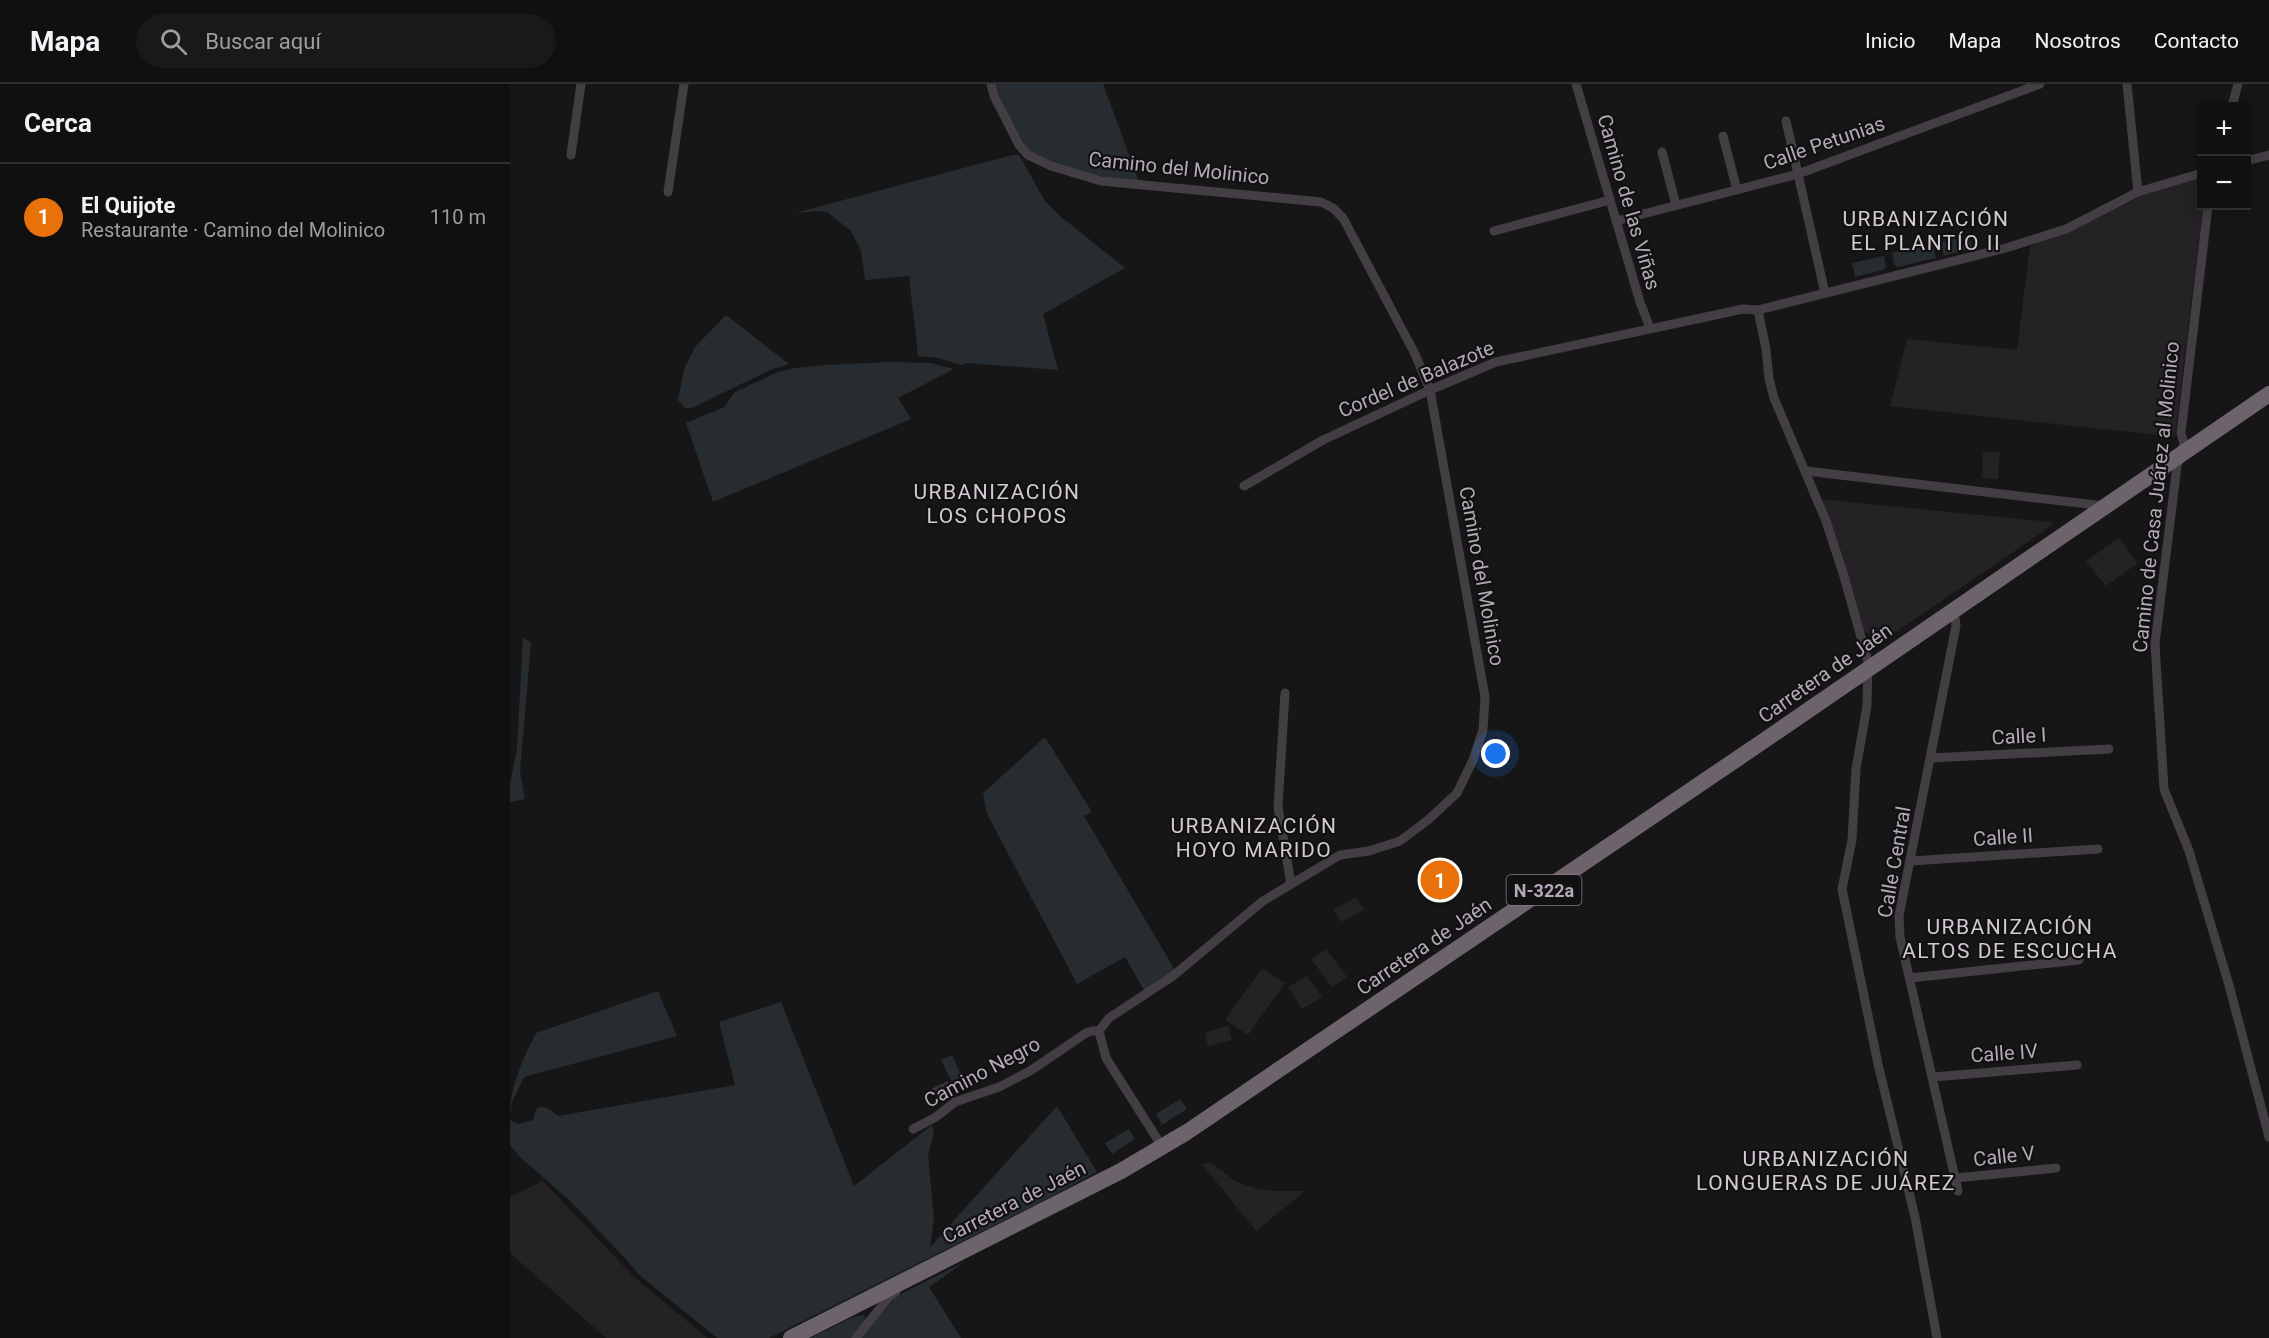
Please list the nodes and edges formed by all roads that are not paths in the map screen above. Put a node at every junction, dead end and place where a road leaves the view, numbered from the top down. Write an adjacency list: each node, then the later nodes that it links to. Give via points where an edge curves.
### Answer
1 (581, 84): 12 (street)
2 (684, 84): 18 (street)
3 (992, 84): 28 (street, Camino del Molinico, via 994,96 1019,145 1028,155 1051,166 1101,182 1307,200 1333,208 1349,229)
4 (1576, 84): 20 (street, Camino de las Viñas)
5 (2040, 84): 15 (street, Calle Petunias)
6 (2127, 84): 19 (street)
7 (2238, 84): 8 (street)
8 (2233, 102)
9 (1786, 121): 15 (street)
10 (1723, 136): 17 (street)
11 (1662, 152): 21 (street)
12 (571, 155)
13 (2269, 155): 14 (street)
14 (2251, 160)
15 (1798, 174): 17 (street, Calle Petunias); 25 (street)
16 (2197, 174): 19 (street, Cordel de Balazote)
17 (1737, 190): 21 (street, Calle Petunias)
18 (668, 192)
19 (2138, 192): 25 (street, Cordel de Balazote, via 2066,229)
20 (1610, 200): 23 (street, Camino de las Viñas); 24 (street)
21 (1676, 205): 23 (street, Calle Petunias)
22 (2208, 210): 30 (street, Camino de Casa Juárez al Molinico, via 2181,433)
23 (1616, 220): 27 (street, Camino de las Viñas)
24 (1494, 231)
25 (1825, 293): 26 (street, Cordel de Balazote)
26 (1758, 310): 27 (street, Cordel de Balazote, via 1743,309); 31 (street, via 1774,398)
27 (1650, 328): 28 (street, Cordel de Balazote, via 1496,362)
28 (1430, 390): 32 (street, Cordel de Balazote, via 1323,440); 41 (street, Camino del Molinico, via 1485,698 1484,730 1457,793 1428,820 1400,841 1340,855)
29 (2269, 394): 30 (highway, Carretera de Jaén / N-322a)
30 (2183, 449): 33 (highway, Carretera de Jaén / N-322a); 48 (street, Camino de Casa Juárez al Molinico, via 2177,466 2154,644 2164,789 2189,851)
31 (1806, 471): 33 (street); 35 (street, via 1844,573)
32 (1244, 486)
33 (2105, 506): 34 (highway, Carretera de Jaén / N-322a)
34 (1954, 609): 35 (highway, Carretera de Jaén / N-322a); 38 (street, Calle Central, via 1956,626)
35 (1868, 669): 49 (highway, Carretera de Jaén / N-322a); 56 (street, via 1852,840 1842,889 1915,1217)
36 (1285, 693): 41 (street, via 1278,807)
37 (2109, 749): 38 (street, Calle I)
38 (1931, 758): 40 (street, Calle Central)
39 (2098, 849): 40 (street, Calle II)
40 (1911, 861): 43 (street, Calle Central, via 1899,916)
41 (1291, 884): 44 (street, Camino del Molinico, via 1263,901 1173,976 1109,1018)
42 (2079, 960): 43 (street)
43 (1910, 978): 46 (street, Calle Central)
44 (1099, 1031): 47 (street, Camino Negro, via 1086,1033 999,1087 955,1102); 49 (street, via 1106,1058)
45 (2077, 1065): 46 (street, Calle IV)
46 (1933, 1077): 51 (street, Calle Central)
47 (913, 1129)
48 (2269, 1137)
49 (1162, 1148): 53 (highway, Carretera de Jaén / N-322a)
50 (2056, 1168): 51 (street, Calle V)
51 (1956, 1178): 52 (street, Calle Central)
52 (1958, 1191)
53 (917, 1275): 54 (highway, Carretera de Jaén / N-322a); 55 (street, via 889,1298)
54 (791, 1338)
55 (856, 1338)
56 (1937, 1338)

